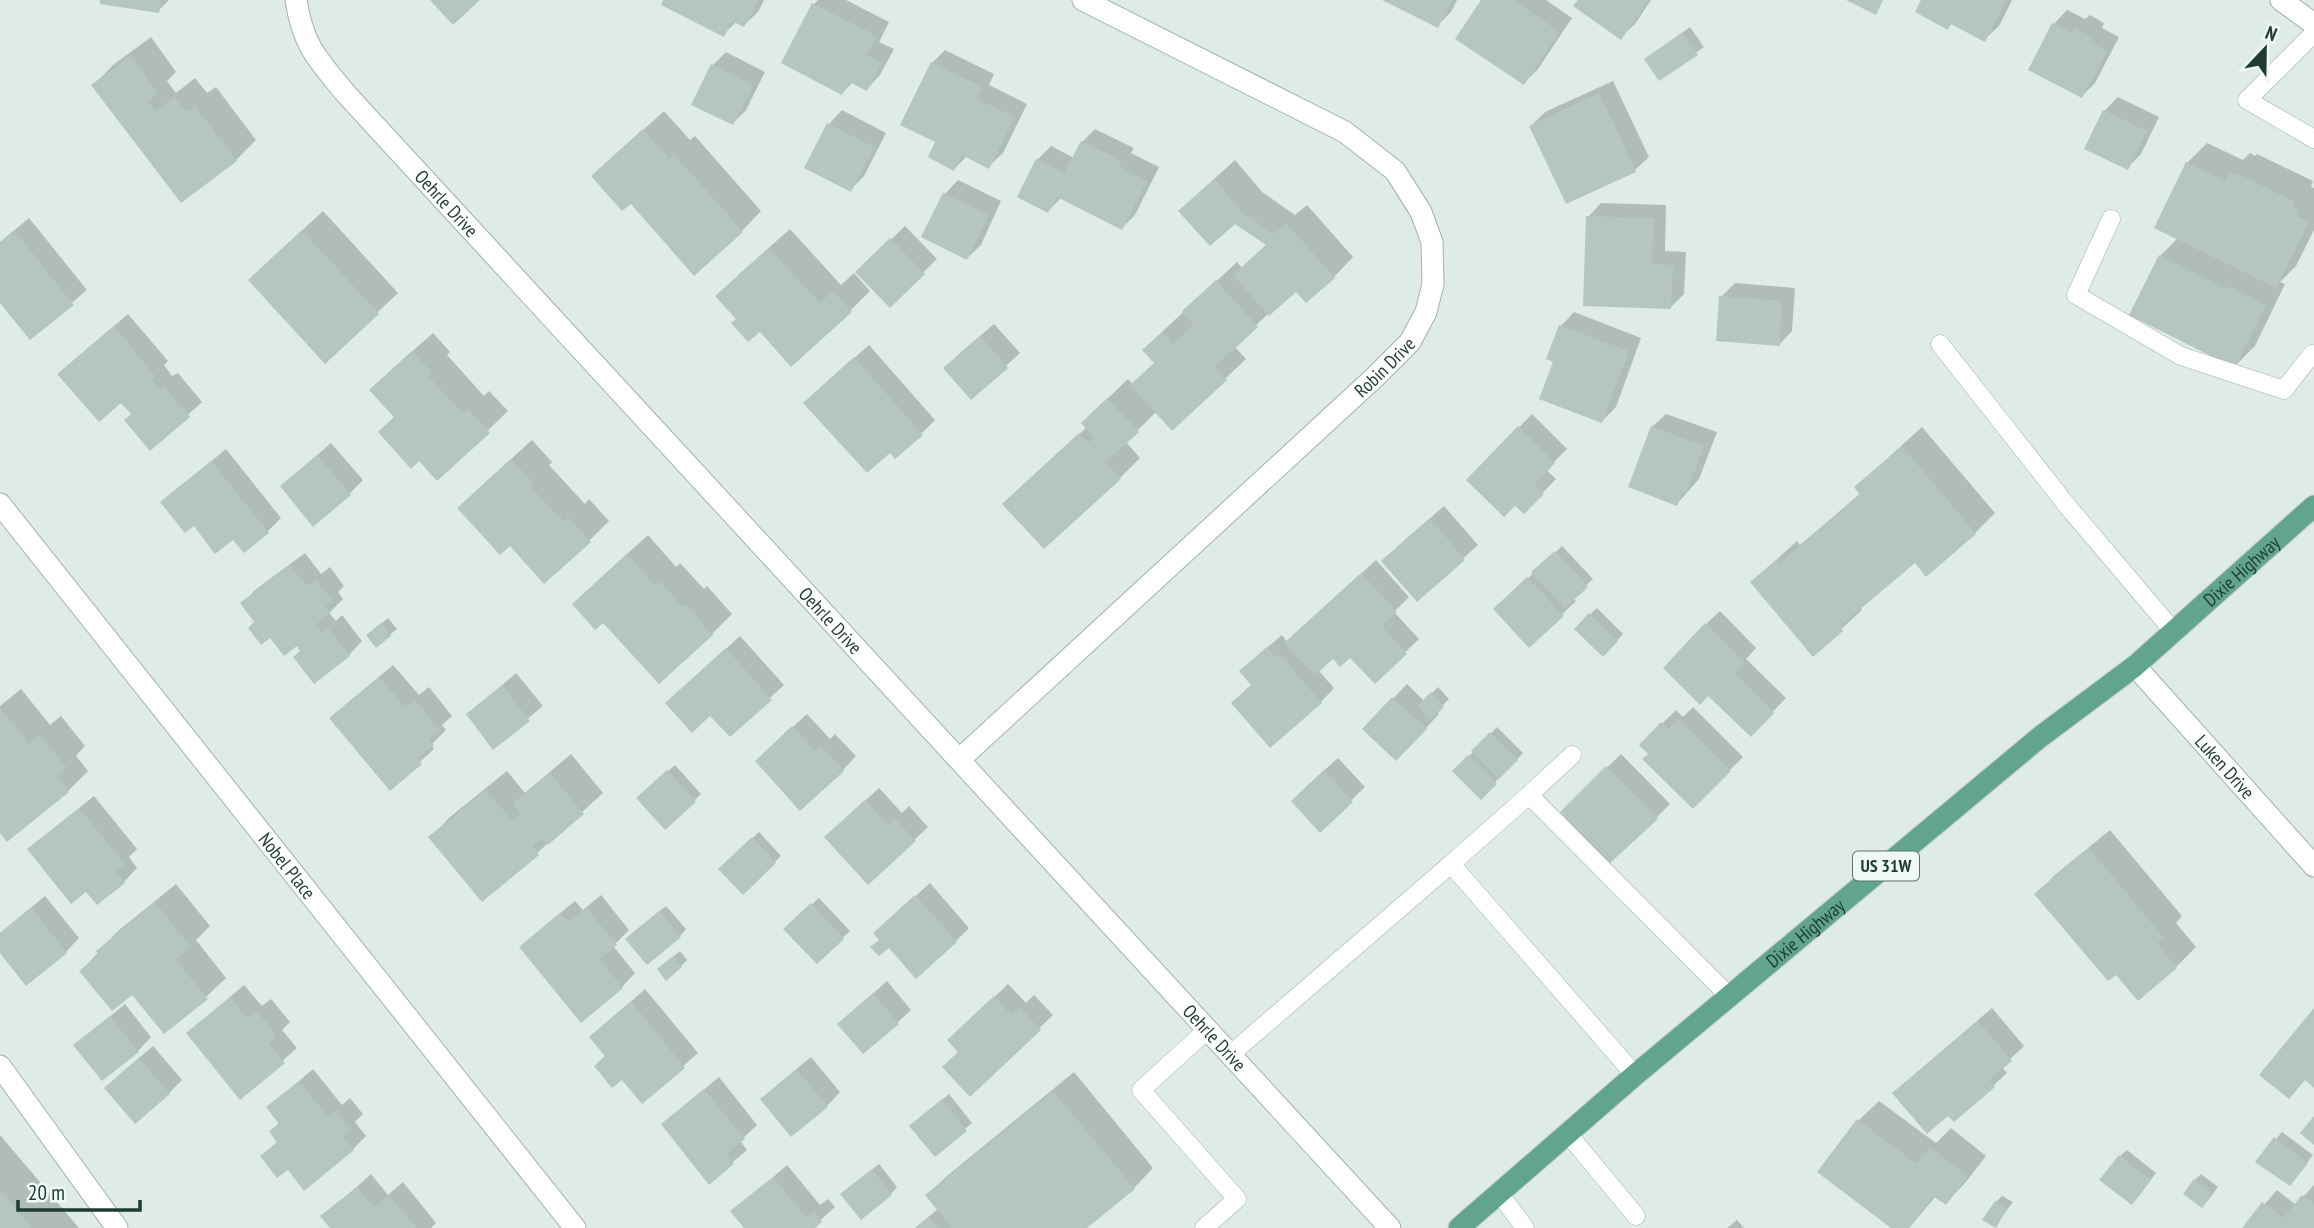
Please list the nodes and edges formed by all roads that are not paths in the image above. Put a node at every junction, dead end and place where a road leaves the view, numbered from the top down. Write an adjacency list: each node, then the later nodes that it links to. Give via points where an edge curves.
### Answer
1 (296, 0): 15 (street, Oehrle Drive, via 300,26 312,52 347,95)
2 (1083, 0): 15 (street, Robin Drive, via 1345,132 1395,171 1421,212 1432,242 1433,285 1426,312 1410,342)
3 (2281, 0): 4 (street)
4 (2314, 24)
5 (2314, 33): 6 (lane, via 2247,100)
6 (2314, 139)
7 (2111, 219): 9 (lane, via 2076,295 2181,356 2284,390)
8 (1940, 344): 12 (lane, via 2068,508)
9 (2314, 356)
10 (0, 503): 28 (street, Nobel Place)
11 (2314, 506): 12 (main road, Dixie Highway / US 31W)
12 (2174, 632): 13 (main road, Dixie Highway / US 31W)
13 (2135, 666): 18 (street, Luken Drive); 19 (main road, Dixie Highway / US 31W, via 2040,737)
14 (1572, 755): 16 (lane)
15 (960, 760): 20 (street, Oehrle Drive)
16 (1529, 795): 17 (lane); 19 (lane)
17 (1451, 864): 21 (lane); 23 (lane)
18 (2314, 866)
19 (1730, 997): 23 (main road, Dixie Highway / US 31W)
20 (1206, 1030): 21 (street, Oehrle Drive); 29 (lane, via 1141,1090 1237,1199)
21 (1231, 1054): 30 (street, Oehrle Drive)
22 (0, 1066): 27 (street)
23 (1635, 1075): 24 (main road, Dixie Highway / US 31W)
24 (1568, 1133): 25 (main road, Dixie Highway / US 31W); 26 (lane)
25 (1499, 1192): 31 (main road, Dixie Highway / US 31W); 32 (lane)
26 (1636, 1216)
27 (117, 1228)
28 (575, 1228)
29 (1205, 1228)
30 (1390, 1228)
31 (1459, 1228)
32 (1525, 1228)

